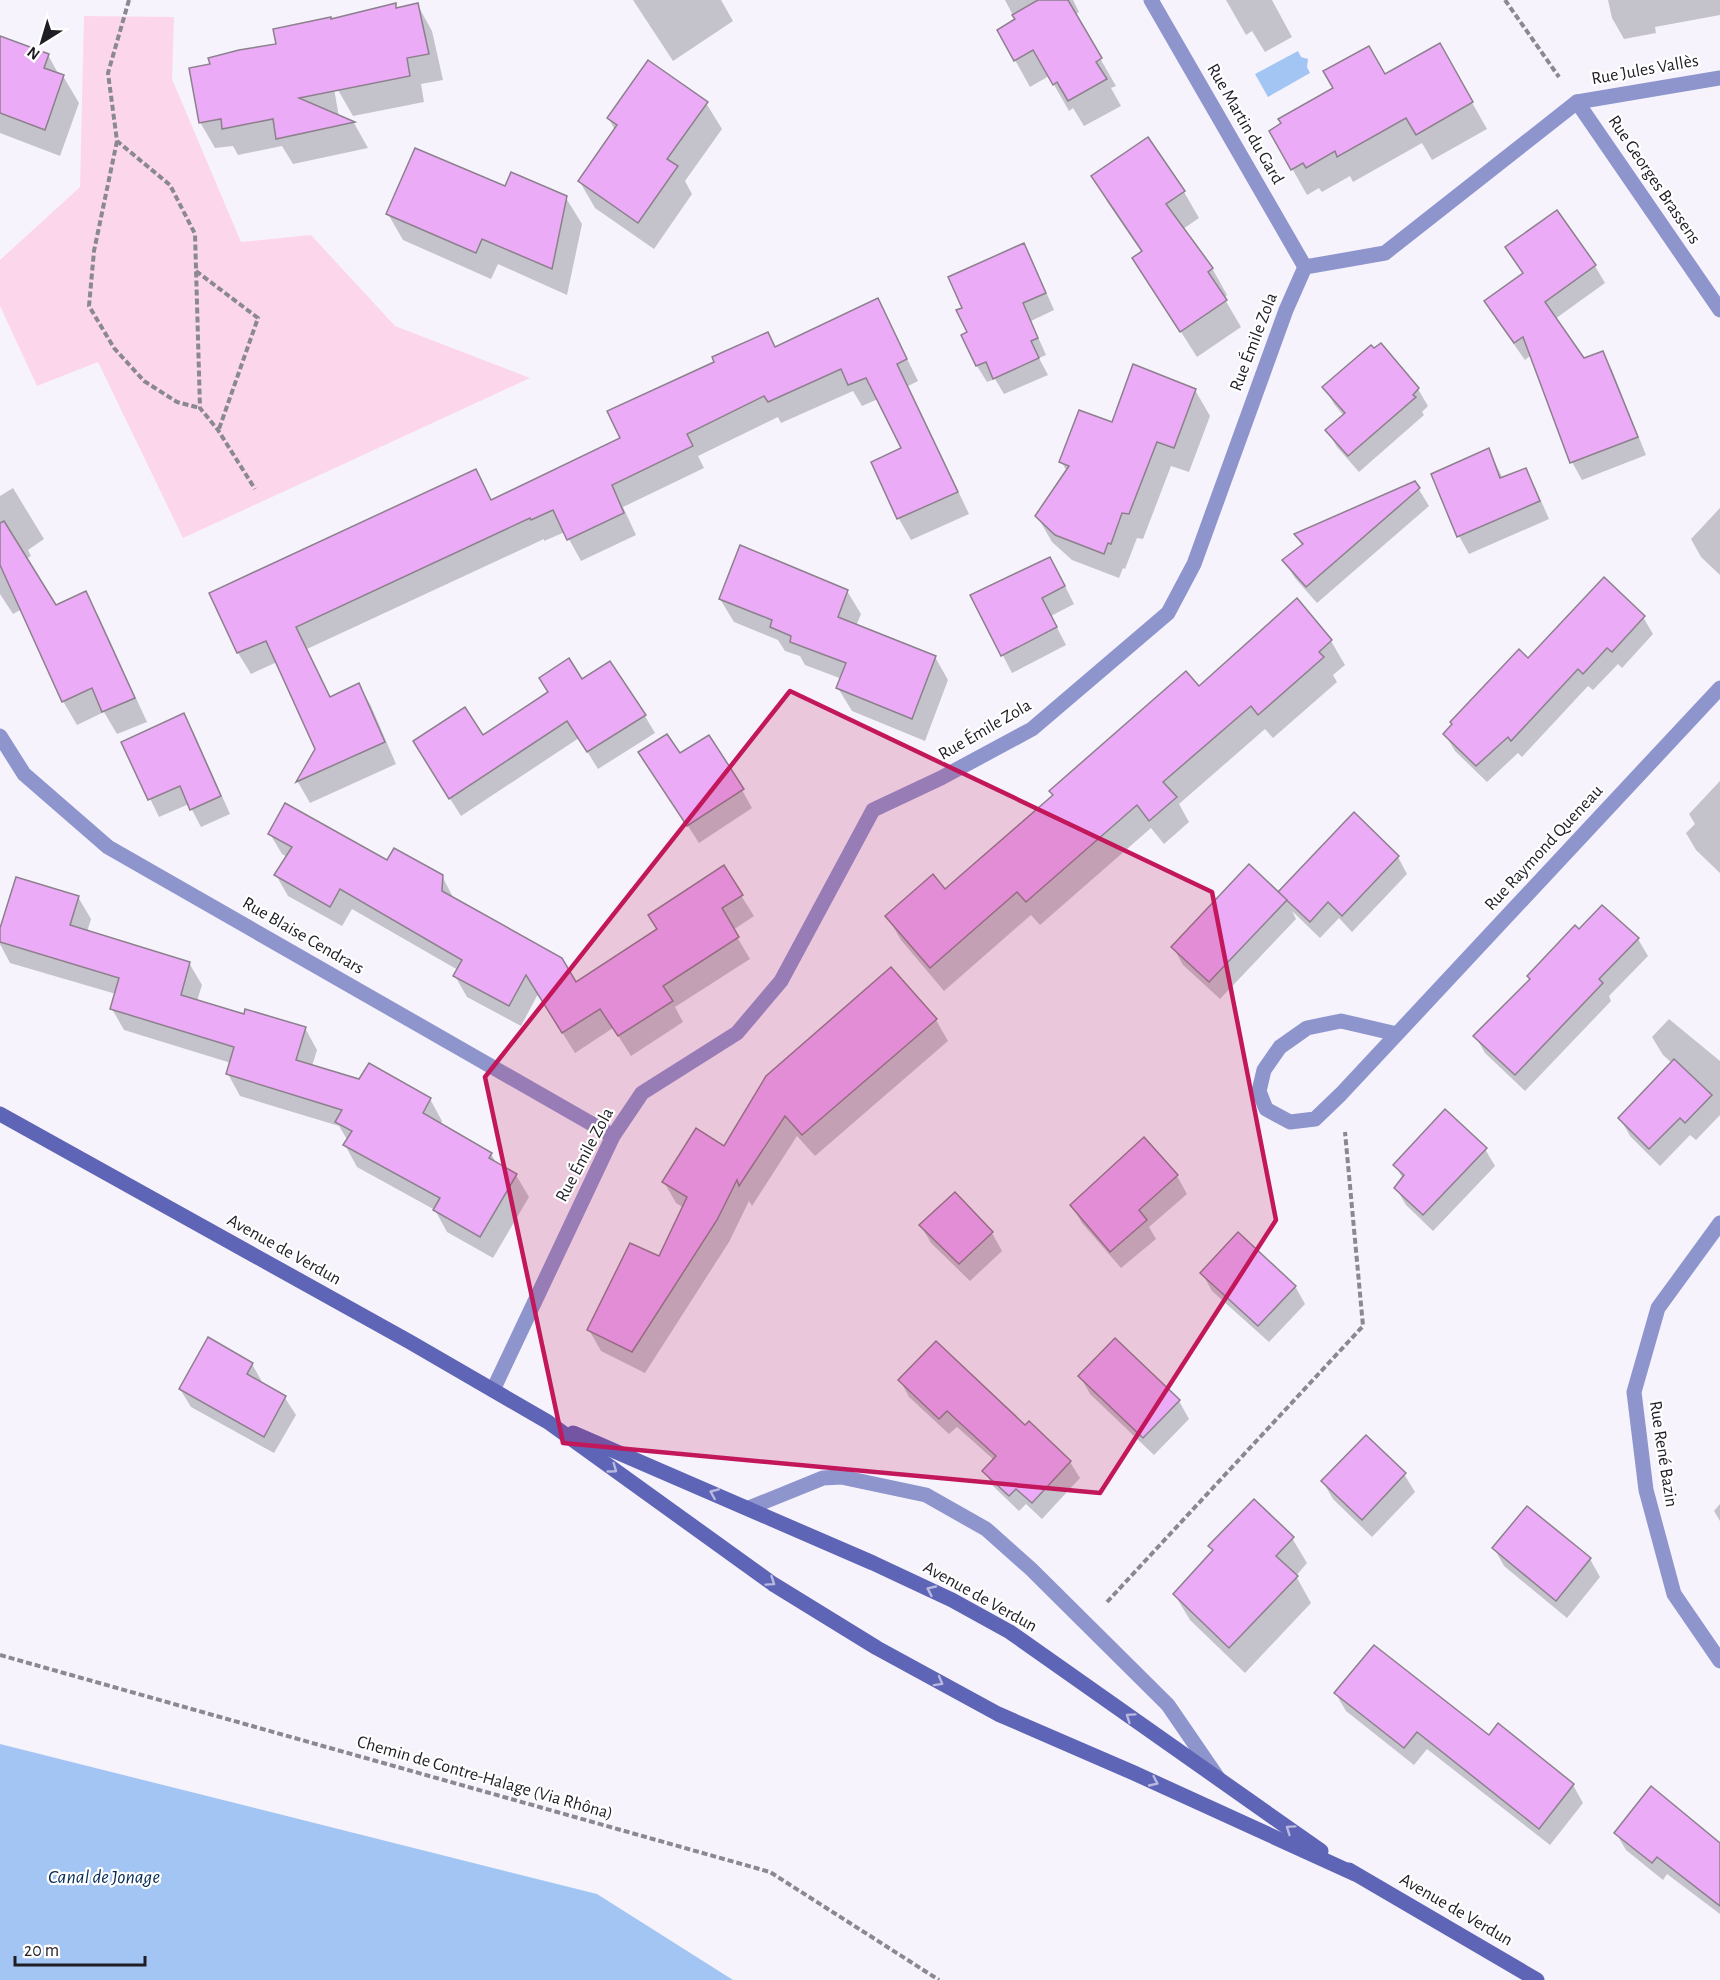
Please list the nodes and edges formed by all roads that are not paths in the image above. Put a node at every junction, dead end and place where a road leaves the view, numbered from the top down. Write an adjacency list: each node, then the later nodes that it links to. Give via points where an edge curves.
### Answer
1 (1151, 0): 4 (street, Rue Martin du Gard)
2 (1720, 78): 3 (street, Rue Jules Vallès)
3 (1577, 102): 4 (street, via 1385,253); 5 (street, Rue Georges Brassens)
4 (1305, 267): 10 (street, Rue Émile Zola, via 1194,564 1168,613 1032,729 873,810 781,981 737,1033 642,1093)
5 (1720, 310)
6 (1720, 688): 8 (street, Rue Raymond Queneau)
7 (0, 736): 10 (street, Rue Blaise Cendrars, via 24,774 108,847)
8 (1397, 1034): 8 (street, Rue Raymond Queneau, via 1316,1119 1290,1122 1266,1109 1259,1091 1264,1070 1280,1047 1307,1028 1341,1021)
9 (0, 1114): 12 (main road, Avenue de Verdun)
10 (613, 1136): 12 (street, Rue Émile Zola)
11 (1720, 1223): 15 (street, Rue René Bazin, via 1658,1308 1634,1392 1647,1490 1674,1594)
12 (493, 1390): 13 (main road, Avenue de Verdun)
13 (548, 1422): 14 (main road, Avenue de Verdun, one-way to 13); 17 (main road, Avenue de Verdun, one-way to 17, via 773,1584 877,1648 998,1714)
14 (749, 1508): 16 (main road, Avenue de Verdun, one-way to 14, via 1010,1632 952,1600); 16 (street, via 823,1478 841,1477 926,1495 986,1528 1168,1705)
15 (1720, 1661)
16 (1219, 1780): 17 (main road, Avenue de Verdun, one-way to 16)
17 (1355, 1874): 18 (main road, Avenue de Verdun)
18 (1537, 1980)

